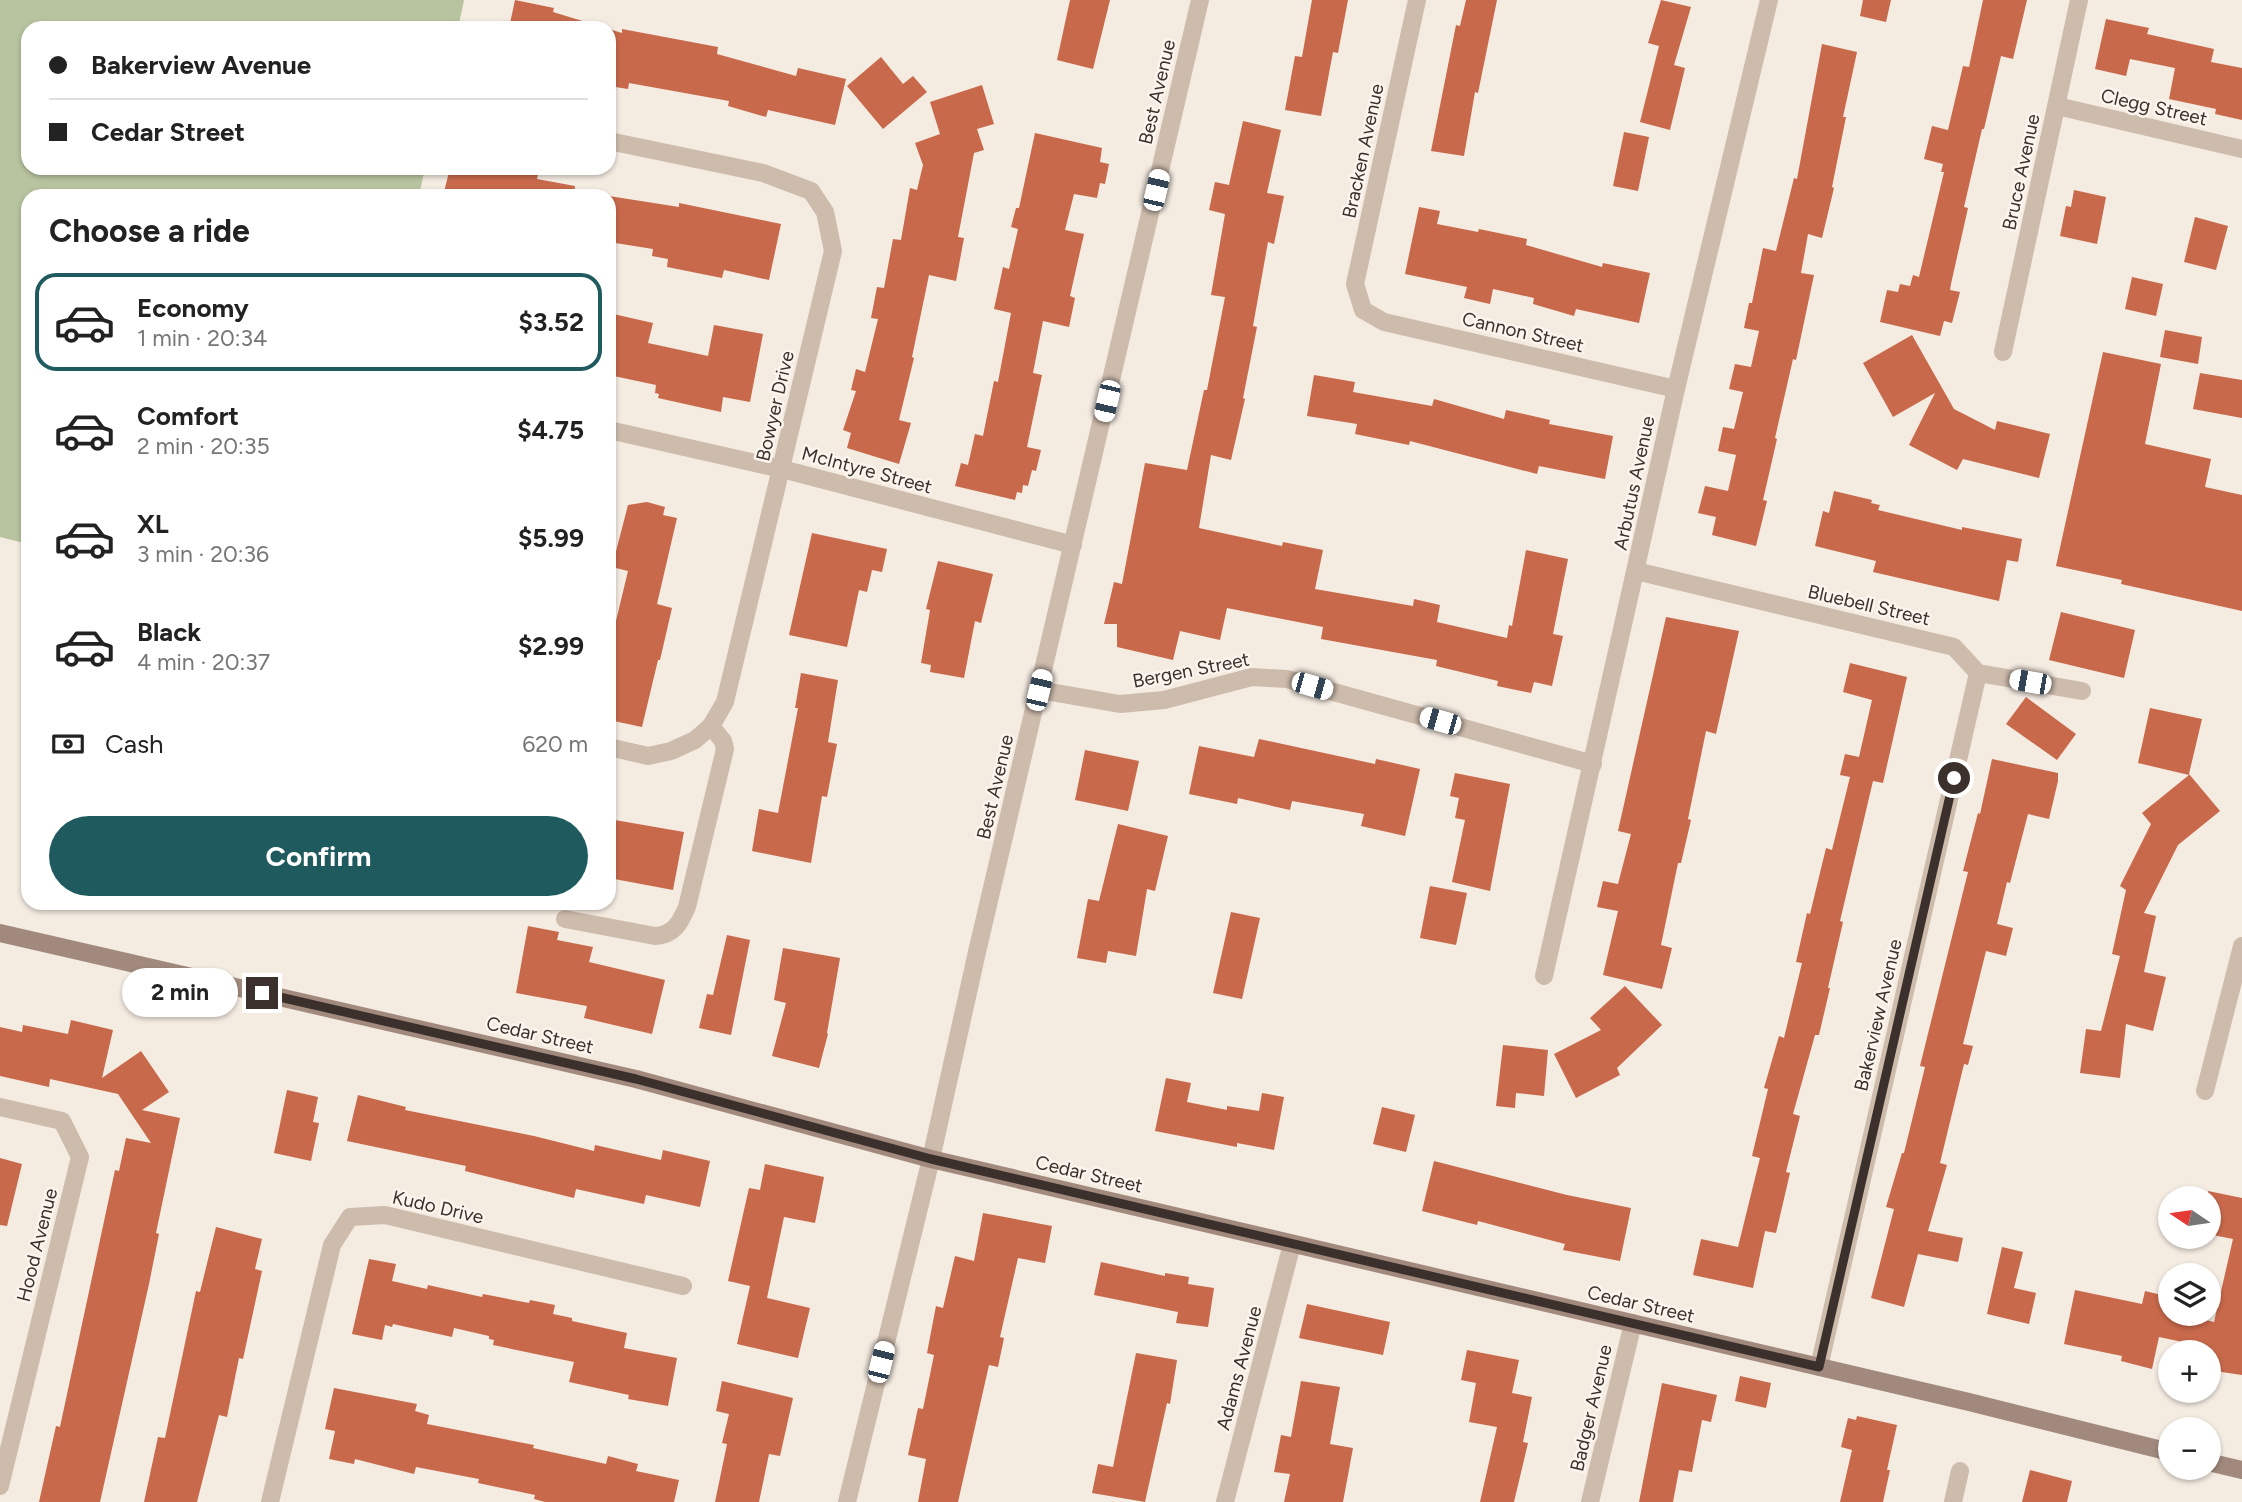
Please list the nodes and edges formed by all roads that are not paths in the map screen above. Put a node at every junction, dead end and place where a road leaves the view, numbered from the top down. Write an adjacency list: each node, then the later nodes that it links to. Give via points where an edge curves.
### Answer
1 (1200, 0): 13 (street, Best Avenue)
2 (1417, 0): 8 (street, Bracken Avenue, via 1355,284)
3 (1769, 0): 10 (street, Arbutus Avenue)
4 (2079, 0): 5 (street, Bruce Avenue)
5 (2057, 106): 7 (street, Clegg Street); 9 (street, Bruce Avenue)
6 (616, 142): 12 (street, Bowyer Drive, via 763,173 811,191 825,212 834,251)
7 (2242, 149)
8 (1363, 310): 10 (street, Cannon Street, via 1384,322)
9 (2003, 352)
10 (1676, 388): 14 (street, Arbutus Avenue)
11 (616, 432): 12 (street, McIntyre Street)
12 (782, 469): 13 (street, McIntyre Street); 18 (street, Bowyer Drive, via 724,702)
13 (1073, 545): 16 (street, Best Avenue)
14 (1636, 571): 15 (street, Bluebell Street, via 1954,647); 20 (street, Arbutus Avenue)
15 (1978, 673): 17 (street); 31 (street, Bakerview Avenue)
16 (1039, 690): 20 (street, Bergen Street, via 1120,704 1164,699 1252,677 1287,679); 27 (street, Best Avenue)
17 (2082, 691)
18 (711, 726): 19 (street, via 671,751 648,756); 21 (street, via 725,749 687,907 677,927 665,936 655,936)
19 (616, 749)
20 (1593, 764): 24 (street, Arbutus Avenue)
21 (565, 919)
22 (0, 933): 27 (main road, Cedar Street, via 636,1079)
23 (2242, 946): 25 (street)
24 (1544, 976)
25 (2205, 1091)
26 (0, 1107): 36 (street, Hood Avenue, via 62,1121 80,1157)
27 (931, 1159): 28 (main road, Cedar Street); 38 (street, Best Avenue)
28 (1292, 1244): 30 (main road, Cedar Street); 39 (street, Adams Avenue)
29 (683, 1286): 37 (street, Kudo Drive, via 385,1215 351,1217 332,1245)
30 (1633, 1323): 31 (main road, Cedar Street); 40 (street, Badger Avenue)
31 (1819, 1367): 32 (main road, Cedar Street)
32 (2158, 1449)
33 (2221, 1465): 34 (main road)
34 (2242, 1470)
35 (1960, 1471): 41 (street)
36 (0, 1486)
37 (270, 1502)
38 (847, 1502)
39 (1225, 1502)
40 (1590, 1502)
41 (1953, 1502)

